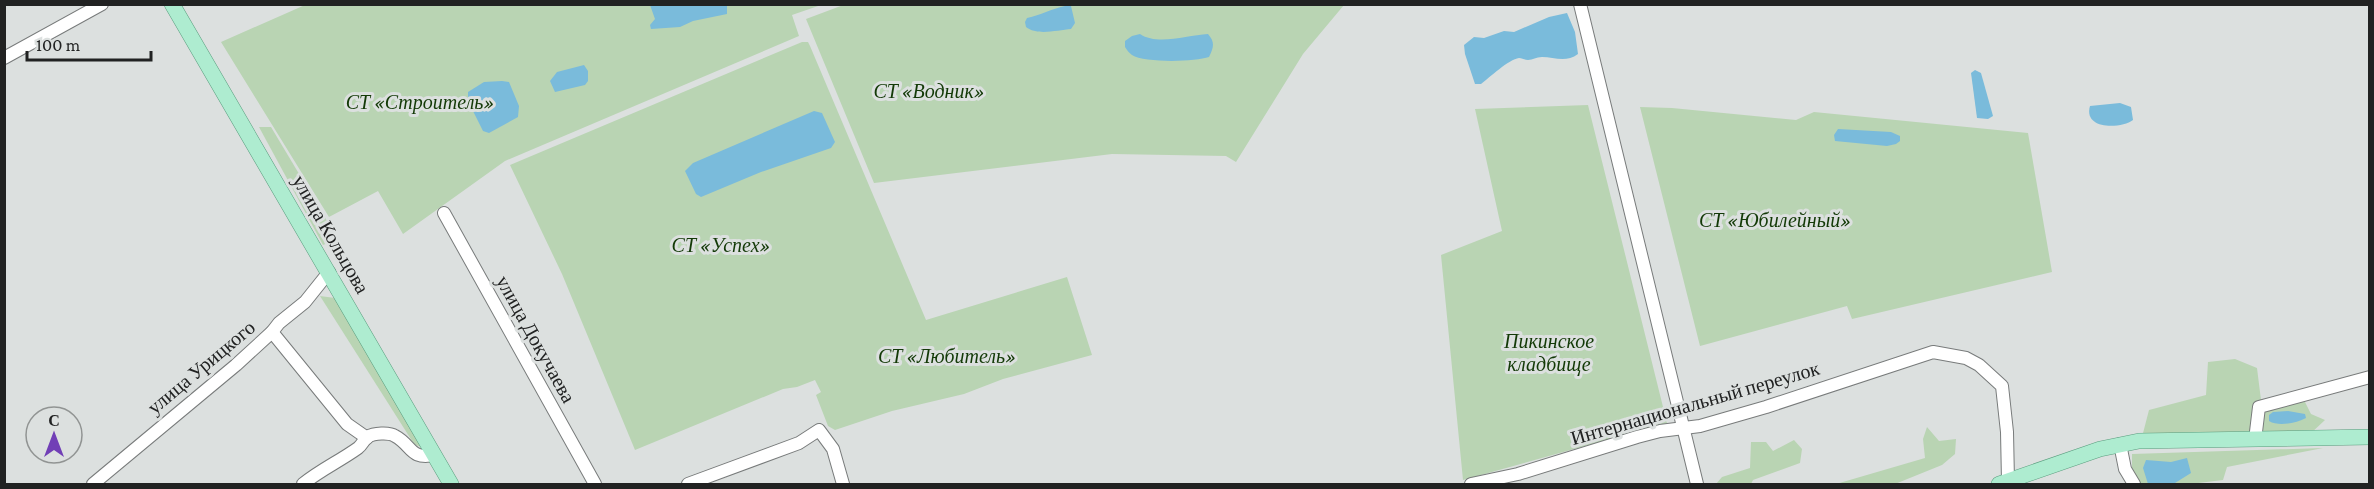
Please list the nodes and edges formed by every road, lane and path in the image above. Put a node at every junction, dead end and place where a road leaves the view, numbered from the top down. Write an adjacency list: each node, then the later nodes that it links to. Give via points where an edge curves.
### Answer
1 (102, 4): 4 (street)
2 (172, 4): 6 (main road, улица Кольцова)
3 (1581, 4): 9 (street)
4 (4, 58)
5 (444, 213): 21 (street, улица Докучаева)
6 (329, 272): 7 (street, улица Урицкого, via 305,302); 14 (main road, улица Кольцова)
7 (272, 332): 11 (street, via 347,424); 18 (street, улица Урицкого)
8 (2370, 377): 12 (street, via 2259,407)
9 (1682, 429): 17 (street, Интернациональный переулок, via 1766,407 1933,352 1947,353 1979,365 2001,386 2006,423); 24 (street, Интернациональный переулок, via 1637,436 1518,474); 25 (street)
10 (2370, 437): 12 (main road)
11 (367, 438): 14 (street, via 392,435 417,455); 19 (street)
12 (2255, 440): 13 (main road)
13 (2120, 444): 15 (main road); 26 (street, via 2125,469)
14 (434, 455): 20 (main road, улица Кольцова)
15 (2028, 479): 17 (main road)
16 (713, 481): 22 (street); 23 (street, via 799,443 819,430 833,449)
17 (2003, 483)
18 (93, 484)
19 (303, 484)
20 (451, 484)
21 (595, 484)
22 (688, 484)
23 (843, 484)
24 (1471, 484)
25 (1697, 484)
26 (2134, 484)

